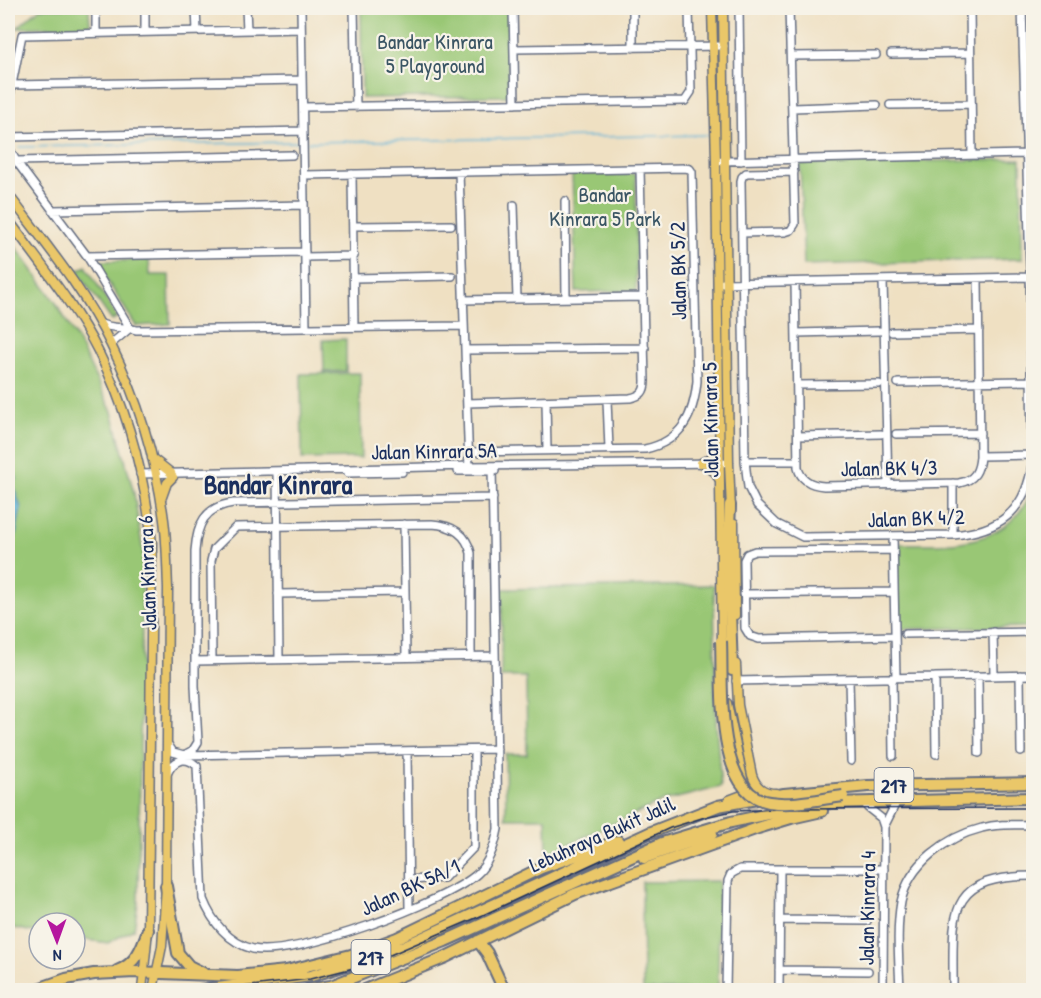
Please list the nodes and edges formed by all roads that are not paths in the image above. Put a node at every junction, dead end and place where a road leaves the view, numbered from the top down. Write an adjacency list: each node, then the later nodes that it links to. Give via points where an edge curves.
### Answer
1 (96, 8): 20 (street)
2 (145, 8): 19 (street)
3 (196, 8): 18 (street)
4 (246, 8): 17 (street)
5 (301, 8): 16 (street)
6 (354, 8): 38 (street)
7 (513, 8): 25 (street)
8 (633, 8): 24 (street)
9 (689, 8): 22 (street)
10 (712, 8): 23 (main road, Jalan Kinrara 5)
11 (723, 8): 21 (main road, Jalan Kinrara 5)
12 (739, 8): 48 (street)
13 (789, 8): 29 (street)
14 (970, 8): 26 (street)
15 (1022, 8): 43 (street, Jalan BK 4/2)
16 (301, 28): 17 (street); 30 (street)
17 (247, 30): 18 (street)
18 (197, 31): 19 (street)
19 (145, 32): 20 (street)
20 (96, 33): 31 (street, via 22,35)
21 (724, 46): 23 (street); 49 (main road, Jalan Kinrara 5)
22 (690, 47): 23 (street); 24 (street); 33 (street, via 691,92 685,101)
23 (712, 47): 49 (main road, Jalan Kinrara 5)
24 (633, 48): 25 (street)
25 (514, 49): 33 (street)
26 (970, 53): 27 (street); 34 (street)
27 (891, 54)
28 (876, 55): 29 (street)
29 (791, 56): 39 (street)
30 (302, 80): 31 (street); 37 (street)
31 (11, 85): 32 (street)
32 (8, 104)
33 (515, 104): 38 (street)
34 (971, 104): 36 (street); 45 (street)
35 (877, 105): 39 (street)
36 (890, 105)
37 (303, 107): 38 (street); 40 (street)
38 (356, 107)
39 (793, 108): 46 (street)
40 (303, 131): 41 (street); 54 (street)
41 (8, 137)
42 (8, 146): 47 (street)
43 (1025, 154): 45 (street); 68 (street, Jalan BK 4/2)
44 (292, 155): 47 (street)
45 (972, 155): 46 (street)
46 (794, 159): 48 (street); 52 (street)
47 (16, 160): 59 (street)
48 (741, 160): 49 (street)
49 (721, 161): 73 (main road, Jalan Kinrara 5)
50 (640, 168): 51 (street, Jalan BK 5/2); 75 (street); 103 (street, Jalan BK 5/2, via 685,168 692,172 695,400 684,424 665,442 645,449)
51 (459, 172): 53 (street, Jalan BK 5/2); 78 (street)
52 (794, 172): 63 (street, via 795,224 791,230); 63 (street, Jalan BK 4/2, via 743,174)
53 (352, 174): 54 (street, Jalan BK 5/2); 62 (street)
54 (304, 175): 58 (street)
55 (8, 194): 79 (main road, Jalan Kinrara 6)
56 (565, 201): 76 (street)
57 (514, 205): 77 (street)
58 (304, 206): 59 (street); 64 (street)
59 (52, 210): 65 (street)
60 (8, 219): 120 (main road, Jalan Kinrara 6, via 97,350 123,409)
61 (451, 225): 62 (street)
62 (354, 226): 66 (street)
63 (742, 233): 74 (street, Jalan BK 4/2)
64 (305, 255): 65 (street); 66 (street); 83 (street)
65 (87, 256): 82 (street)
66 (354, 256): 69 (street)
67 (452, 276): 69 (street)
68 (1030, 277): 70 (street); 91 (street, Jalan BK 4/2)
69 (354, 278): 81 (street)
70 (978, 278): 71 (street); 84 (street, Jalan BK 4/3)
71 (883, 281): 72 (street); 123 (street)
72 (795, 282): 74 (street); 87 (street)
73 (721, 283): 74 (street); 104 (main road, Jalan Kinrara 5); 114 (main road, Jalan Kinrara 5)
74 (743, 283): 110 (street, Jalan BK 4/2)
75 (643, 297): 76 (street); 89 (street)
76 (566, 298): 77 (street)
77 (517, 299): 78 (street)
78 (463, 300): 80 (street)
79 (99, 322): 82 (street); 88 (main road, Jalan Kinrara 6)
80 (464, 326): 81 (street); 90 (street)
81 (354, 327): 83 (street)
82 (130, 328): 83 (street); 88 (street)
83 (306, 328)
84 (979, 330): 86 (street); 92 (street, Jalan BK 4/3)
85 (879, 331): 87 (street)
86 (892, 332)
87 (796, 333): 95 (street)
88 (111, 344): 109 (main road, Jalan Kinrara 6, via 137,407)
89 (645, 348): 90 (street); 96 (street, via 644,391 636,397)
90 (465, 350): 98 (street)
91 (1031, 381): 92 (street); 107 (street, Jalan BK 4/2)
92 (979, 382): 94 (street); 99 (street, Jalan BK 4/3)
93 (879, 384): 95 (street)
94 (898, 384)
95 (797, 386): 102 (street)
96 (607, 400): 97 (street); 103 (street)
97 (546, 401): 98 (street); 105 (street)
98 (467, 403): 106 (street)
99 (980, 433): 101 (street); 108 (street, Jalan BK 4/3)
100 (881, 434): 102 (street)
101 (896, 434)
102 (798, 436): 111 (street)
103 (609, 448): 105 (street, Jalan BK 5/2)
104 (718, 448): 112 (main road); 113 (main road, Jalan Kinrara 5)
105 (547, 450): 106 (street, Jalan BK 5/2)
106 (468, 452): 115 (street)
107 (1032, 455): 108 (street); 130 (street, Jalan BK 4/2, via 1028,483 1016,509 988,528)
108 (980, 456): 122 (street, Jalan BK 4/3, via 980,466 972,478)
109 (151, 458): 118 (main road, Jalan Kinrara 6); 119 (main road)
110 (745, 461): 111 (street); 131 (street, Jalan BK 4/2, via 748,487 757,505 786,530 803,537)
111 (798, 461): 123 (street, Jalan BK 4/3, via 803,479 814,485)
112 (704, 465): 113 (street, Jalan Kinrara 5A); 116 (street, Jalan Kinrara 5A); 121 (main road)
113 (719, 465): 114 (street, Jalan Kinrara 5A); 121 (main road, Jalan Kinrara 5)
114 (729, 465): 127 (main road, Jalan Kinrara 5)
115 (469, 468): 116 (street, Jalan Kinrara 5A); 117 (street, Jalan Kinrara 5A)
116 (492, 468): 124 (street, Jalan BK 5A/1)
117 (277, 473): 119 (street, Jalan Kinrara 5A); 126 (street)
118 (155, 475): 119 (street, Jalan Kinrara 5A); 120 (street, Jalan Kinrara 5A); 125 (main road, Jalan Kinrara 6)
119 (172, 475): 125 (main road)
120 (141, 476): 192 (main road, Jalan Kinrara 6, via 152,543)
121 (719, 479): 141 (main road, Jalan Kinrara 5)
122 (953, 483): 123 (street, Jalan BK 4/3); 130 (street)
123 (888, 484)
124 (493, 498): 126 (street); 142 (street, Jalan BK 5A/1)
125 (161, 500): 158 (main road, Jalan Kinrara 6, via 167,548)
126 (278, 502): 129 (street); 146 (street, via 226,504 207,514 198,527)
127 (730, 505): 148 (highway); 156 (main road, Jalan Kinrara 5, via 734,527)
128 (404, 524): 129 (street); 133 (street); 144 (street, via 447,525 469,546)
129 (277, 525): 135 (street); 147 (street, via 236,527 213,549)
130 (953, 535): 131 (street, Jalan BK 4/2)
131 (893, 536): 132 (street)
132 (894, 550): 134 (street); 136 (street, via 755,551 744,560)
133 (405, 592): 135 (street); 143 (street)
134 (894, 592): 136 (street); 140 (street)
135 (278, 594): 145 (street)
136 (744, 594): 140 (street, via 746,628 750,636 759,639)
137 (993, 632): 138 (street); 139 (street); 149 (street)
138 (1034, 632)
139 (905, 634)
140 (895, 636): 154 (street)
141 (721, 641): 175 (highway, bridge, via 725,725 733,768 756,797 787,803 843,796 902,795); 177 (main road, Jalan Kinrara 5, via 727,705 745,788 742,795)
142 (495, 656): 144 (street); 159 (street, Jalan BK 5A/1)
143 (406, 657): 144 (street); 145 (street)
144 (471, 657)
145 (279, 659): 147 (street)
146 (195, 660): 147 (street); 157 (street)
147 (212, 660)
148 (732, 670)
149 (993, 675): 150 (street); 152 (street)
150 (1020, 675): 151 (street); 162 (street)
151 (1034, 675)
152 (978, 676): 153 (street); 163 (street)
153 (935, 677): 154 (street); 164 (street)
154 (894, 678): 155 (street); 167 (street)
155 (849, 679): 156 (street); 168 (street)
156 (736, 681): 172 (main road, Jalan Kinrara 5, via 755,784 766,792)
157 (198, 741): 165 (street); 166 (street)
158 (167, 743): 165 (street, via 174,752); 170 (main road, Jalan Kinrara 6)
159 (497, 749): 160 (street); 189 (street, Jalan BK 5A/1, via 498,829 488,858 468,881)
160 (474, 750): 161 (street); 186 (street, via 474,847 444,878)
161 (407, 751): 166 (street); 186 (street)
162 (1021, 752)
163 (979, 753)
164 (936, 754)
165 (184, 755): 166 (street)
166 (214, 755): 169 (street)
167 (893, 756)
168 (851, 761)
169 (198, 769): 170 (street, via 193,762 181,759); 189 (street, Jalan BK 5A/1, via 203,899 216,924 238,942 256,949 304,945 346,934)
170 (167, 774): 188 (main road, Jalan Kinrara 6)
171 (1034, 783): 172 (highway, Lebuhraya Bukit Jalil / 217, via 868,786)
172 (797, 793): 177 (highway, Lebuhraya Bukit Jalil / 217)
173 (1034, 798): 174 (highway, Lebuhraya Bukit Jalil / 217)
174 (942, 799): 175 (highway, Lebuhraya Bukit Jalil / 217); 176 (highway)
175 (922, 800): 187 (highway, Lebuhraya Bukit Jalil / 217, via 808,806 722,824 662,843)
176 (895, 805): 178 (highway); 180 (street, Jalan Kinrara 4)
177 (718, 806): 181 (highway, Lebuhraya Bukit Jalil / 217)
178 (867, 807): 180 (street, Jalan Kinrara 4, via 881,818); 193 (highway, via 823,810 758,828 574,894)
179 (1034, 825): 214 (street, via 972,831 921,862 904,890 900,911)
180 (884, 827): 184 (street, Jalan Kinrara 4)
181 (649, 832): 194 (highway, via 541,868); 199 (highway, Lebuhraya Bukit Jalil / 217, via 402,947)
182 (712, 834): 187 (highway)
183 (780, 869): 184 (street); 190 (street); 211 (street, via 737,870 731,874)
184 (884, 869): 213 (street, Jalan Kinrara 4)
185 (1034, 876): 215 (street, via 992,879 974,887 960,901 954,928)
186 (409, 880): 189 (street)
187 (576, 883): 203 (highway, Lebuhraya Bukit Jalil / 217)
188 (166, 886): 200 (main road, Jalan Kinrara 6); 201 (highway, via 178,953 189,966)
189 (409, 909)
190 (780, 920): 191 (street); 195 (street)
191 (867, 921)
192 (148, 930): 197 (highway, via 137,957); 198 (main road, Jalan Kinrara 6)
193 (478, 941): 202 (highway); 210 (highway, via 488,953)
194 (376, 947): 199 (highway); 201 (highway, via 286,971)
195 (779, 970): 196 (street); 212 (street)
196 (868, 971)
197 (114, 972): 198 (highway); 204 (highway, via 74,978)
198 (145, 972): 200 (highway); 205 (main road, Jalan Kinrara 6)
199 (326, 972): 207 (highway, Lebuhraya Bukit Jalil / 217)
200 (158, 973): 201 (highway); 206 (main road, Jalan Kinrara 6)
201 (209, 975)
202 (398, 977): 203 (highway); 209 (highway)
203 (331, 986): 208 (highway, Lebuhraya Bukit Jalil / 217)
204 (35, 990)
205 (142, 990)
206 (153, 990)
207 (202, 990)
208 (309, 990)
209 (365, 990)
210 (504, 990)
211 (726, 990)
212 (779, 990)
213 (883, 990)
214 (900, 990)
215 (953, 990)

